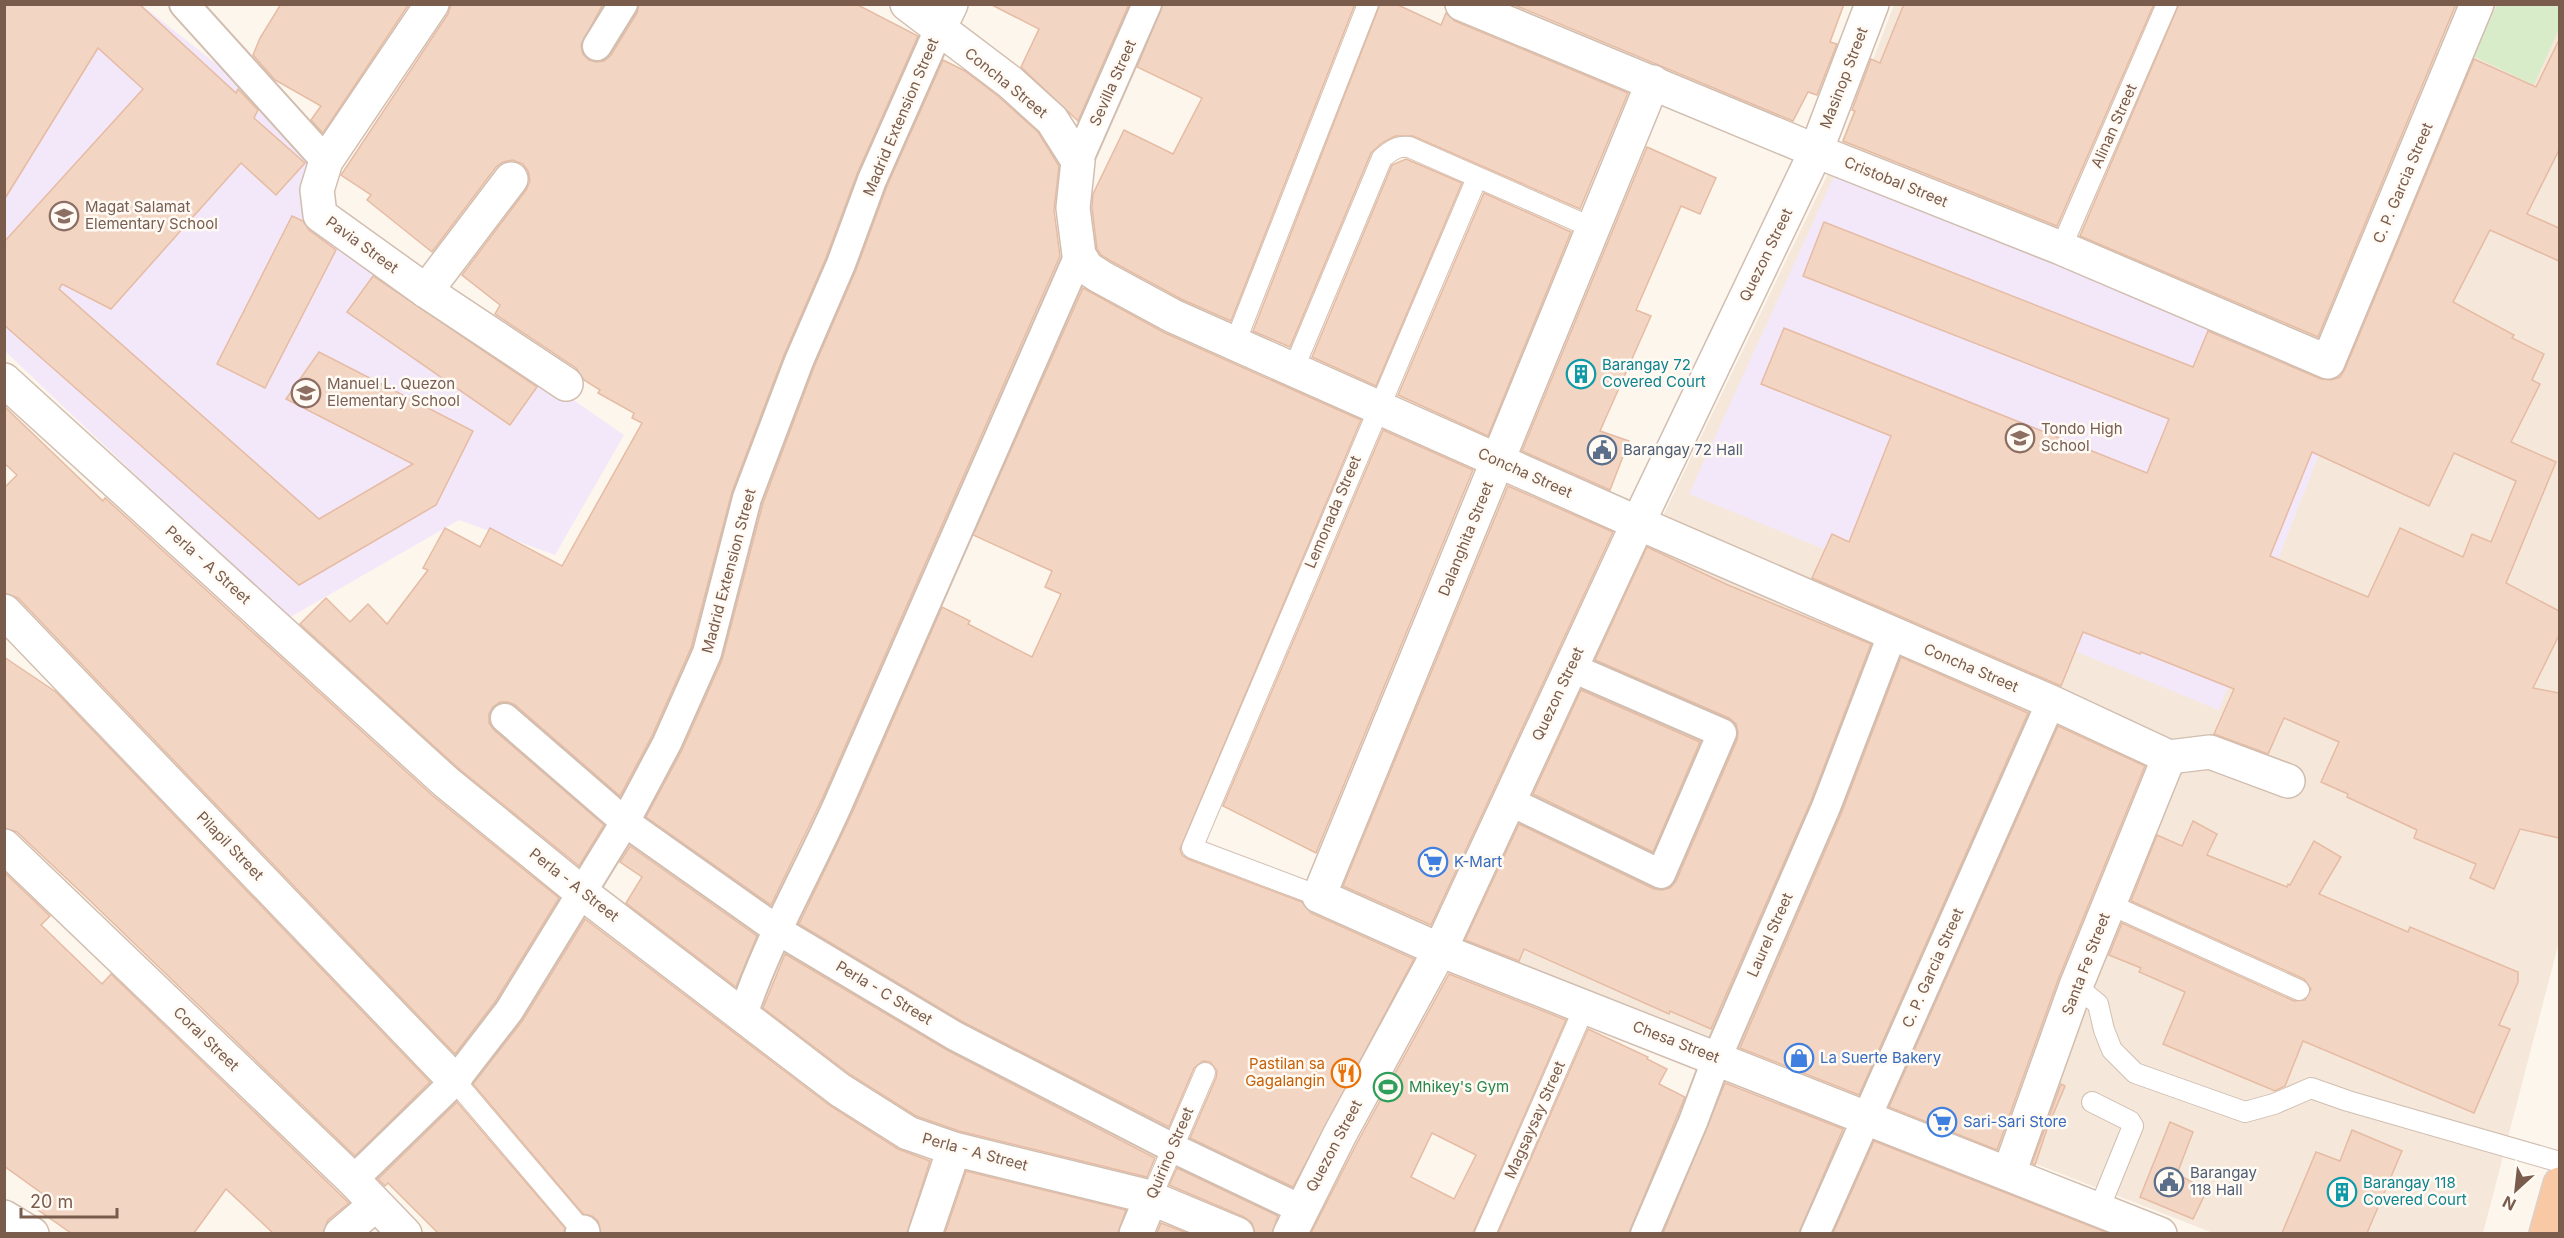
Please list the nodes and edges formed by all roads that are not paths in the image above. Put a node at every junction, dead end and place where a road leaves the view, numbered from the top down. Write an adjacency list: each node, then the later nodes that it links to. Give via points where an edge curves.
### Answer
1 (184, 4): 15 (street)
2 (623, 4): 12 (street)
3 (907, 4): 11 (street, Concha Street)
4 (1147, 4): 16 (street, Sevilla Street)
5 (1368, 4): 23 (lane)
6 (1462, 4): 13 (street, Cristobal Street)
7 (1872, 4): 14 (street, Masinop Street)
8 (2167, 4): 20 (lane, Alinan Street)
9 (2477, 4): 24 (street, C. P. Garcia Street)
10 (424, 7): 15 (street, Pavia Street)
11 (945, 17): 16 (street, Concha Street, via 1036,105 1062,134); 39 (street, Madrid Extension Street, via 872,180 747,498 707,653 667,743)
12 (597, 46)
13 (1653, 82): 14 (street, Cristobal Street); 19 (street, Dalanghita Street)
14 (1816, 151): 20 (street, Cristobal Street); 30 (street, Quezon Street)
15 (326, 161): 22 (street, Pavia Street, via 317,190 321,215)
16 (1078, 161): 21 (street, via 1073,208)
17 (1477, 178): 19 (lane); 25 (lane, via 1409,147 1400,147 1382,158); 28 (lane, Lemonada Street)
18 (511, 179): 22 (street)
19 (1593, 228): 29 (street, Dalanghita Street)
20 (2061, 248): 24 (street, Cristobal Street)
21 (1079, 255): 23 (street, Concha Street, via 1087,268 1101,277 1173,316); 45 (street)
22 (426, 291): 27 (street, Pavia Street)
23 (1235, 343): 25 (street, Concha Street)
24 (2328, 362)
25 (1294, 368): 28 (street, Concha Street)
26 (4, 380): 42 (street, Perla - A Street, via 446,782)
27 (566, 384)
28 (1378, 407): 29 (street, Concha Street); 41 (lane, Lemonada Street)
29 (1498, 461): 30 (street, Concha Street); 43 (street, Dalanghita Street)
30 (1638, 523): 32 (street, Concha Street); 33 (street, Quezon Street)
31 (4, 611): 53 (street, Pilapil Street)
32 (1892, 635): 34 (street, Concha Street); 51 (street, Laurel Street, via 1827,807)
33 (1570, 667): 38 (street, Quezon Street); 38 (street, via 1722,733 1661,874)
34 (2051, 702): 36 (street, Concha Street); 55 (street, C. P. Garcia Street)
35 (505, 718): 39 (street, Perla - C Street)
36 (2169, 757): 37 (street, via 2210,752); 44 (street, Santa Fe Street)
37 (2288, 781)
38 (1509, 801): 46 (street, Quezon Street)
39 (625, 822): 42 (street, Madrid Extension Street); 45 (street, Perla - C Street)
40 (4, 846): 60 (street, Coral Street)
41 (1192, 848): 43 (lane, Chesa Street)
42 (580, 892): 50 (street, Perla - A Street); 53 (street, Madrid Extension Street, via 509,1011)
43 (1319, 896): 46 (street, Chesa Street)
44 (2109, 904): 47 (street, Santa Fe Street); 48 (lane)
45 (779, 931): 50 (street); 56 (street, Perla - C Street, via 955,1035)
46 (1440, 950): 49 (street, Chesa Street); 66 (street, Quezon Street)
47 (2076, 986): 58 (lane, via 2098,1004 2112,1050 2134,1072 2245,1112 2311,1088); 59 (street, Santa Fe Street)
48 (2299, 990)
49 (1585, 1006): 51 (street, Chesa Street); 75 (lane, Magsaysay Street)
50 (743, 1015): 57 (street, Perla - A Street, via 840,1090 908,1133)
51 (1717, 1058): 55 (street, Chesa Street); 76 (street, Laurel Street)
52 (1205, 1073): 56 (lane, Quirino Street)
53 (455, 1081): 60 (street, Madrid Extension Street); 71 (lane)
54 (2092, 1102): 64 (lane, via 2133,1126)
55 (1867, 1117): 59 (street, Chesa Street); 77 (street, C. P. Garcia Street)
56 (1173, 1148): 62 (lane, Quirino Street); 66 (street, Perla - C Street)
57 (954, 1149): 62 (street, Perla - A Street); 72 (street)
58 (2559, 1162)
59 (2009, 1173): 64 (street, Chesa Street)
60 (353, 1180): 63 (street, Coral Street)
61 (2559, 1184): 78 (highway)
62 (1151, 1198): 73 (street, Quirino Street); 74 (street, Perla - A Street)
63 (375, 1205): 69 (street); 70 (street, Coral Street)
64 (2099, 1209): 67 (street, Chesa Street)
65 (4, 1217): 68 (street)
66 (1295, 1221)
67 (2145, 1231)
68 (32, 1233)
69 (341, 1233)
70 (405, 1233)
71 (583, 1233)
72 (925, 1233)
73 (1136, 1233)
74 (1237, 1233)
75 (1485, 1233)
76 (1645, 1233)
77 (1815, 1233)
78 (2546, 1233)

